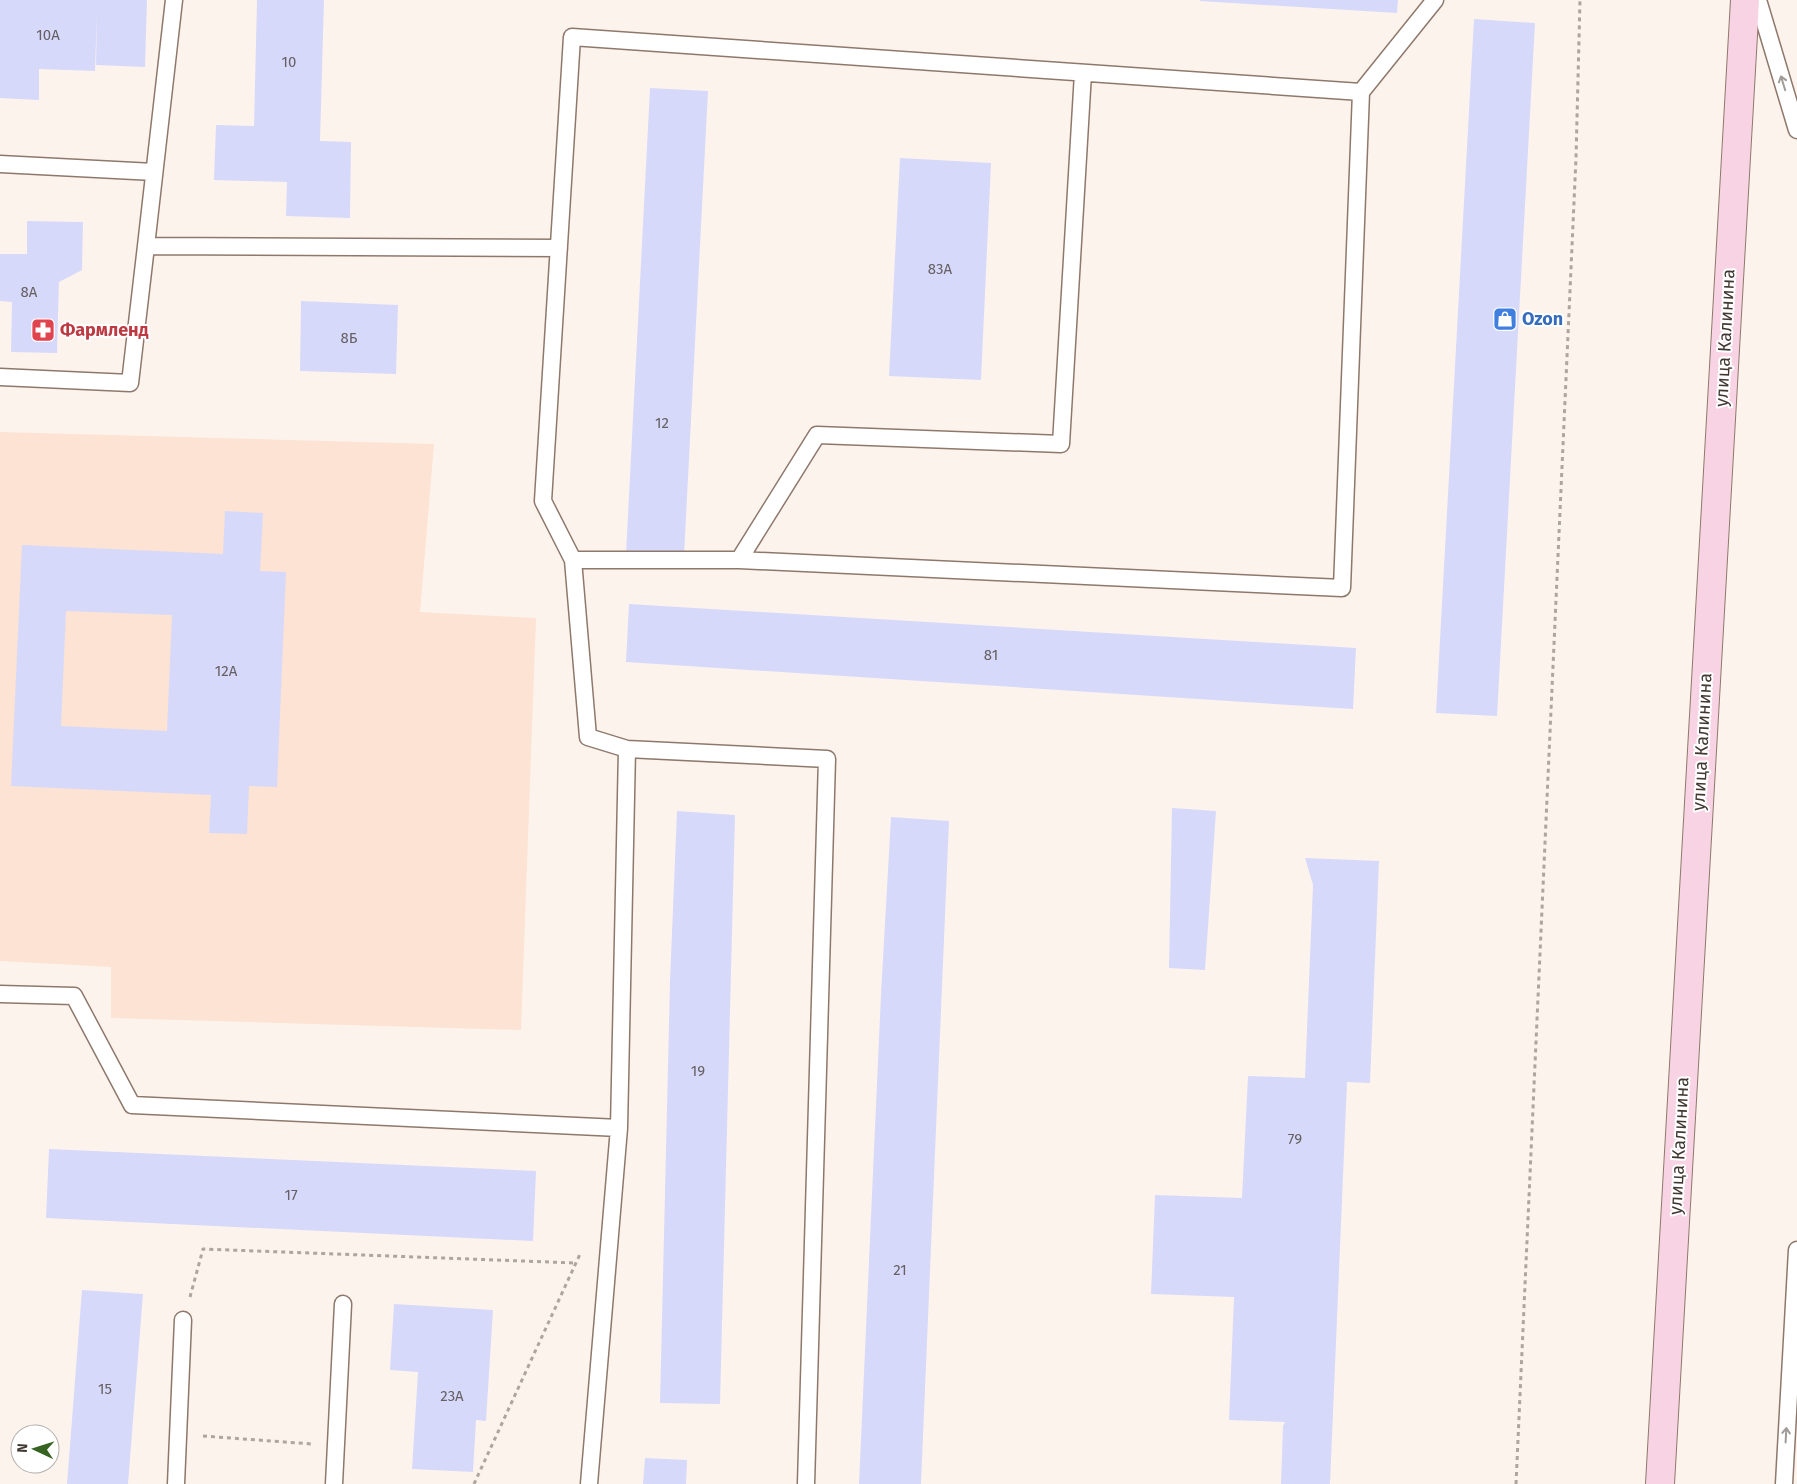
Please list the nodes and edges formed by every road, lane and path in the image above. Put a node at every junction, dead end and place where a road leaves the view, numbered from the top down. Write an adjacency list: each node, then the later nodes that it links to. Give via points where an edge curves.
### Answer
1 (174, 0): 10 (lane)
2 (1435, 0): 7 (lane)
3 (1580, 0): 31 (path, via 1576,158)
4 (1745, 0): 32 (street, улица Калинина)
5 (1758, 0): 8 (lane, one-way to 5)
6 (1083, 73): 7 (lane); 12 (lane, via 572,37); 15 (lane, via 1061,444 817,434)
7 (1361, 92): 15 (lane, via 1342,588)
8 (1797, 130)
9 (0, 164): 10 (lane)
10 (154, 172): 11 (lane)
11 (146, 246): 12 (lane); 13 (lane, via 130,383)
12 (559, 248): 14 (lane, via 543,501)
13 (0, 377)
14 (574, 560): 15 (lane); 16 (lane, via 588,737)
15 (738, 560)
16 (627, 749): 18 (lane); 30 (lane, via 827,759)
17 (0, 994): 18 (lane, via 74,996 132,1105)
18 (619, 1128): 29 (lane)
19 (583, 1246): 21 (path)
20 (1797, 1250): 33 (lane, one-way to 20)
21 (575, 1263): 23 (path, via 203,1249); 28 (path)
22 (343, 1304): 25 (lane)
23 (183, 1320): 24 (lane)
24 (178, 1434): 25 (path); 26 (lane)
25 (336, 1445): 27 (lane)
26 (176, 1484)
27 (334, 1484)
28 (474, 1484)
29 (589, 1484)
30 (806, 1484)
31 (1516, 1484)
32 (1660, 1484)
33 (1784, 1484)

